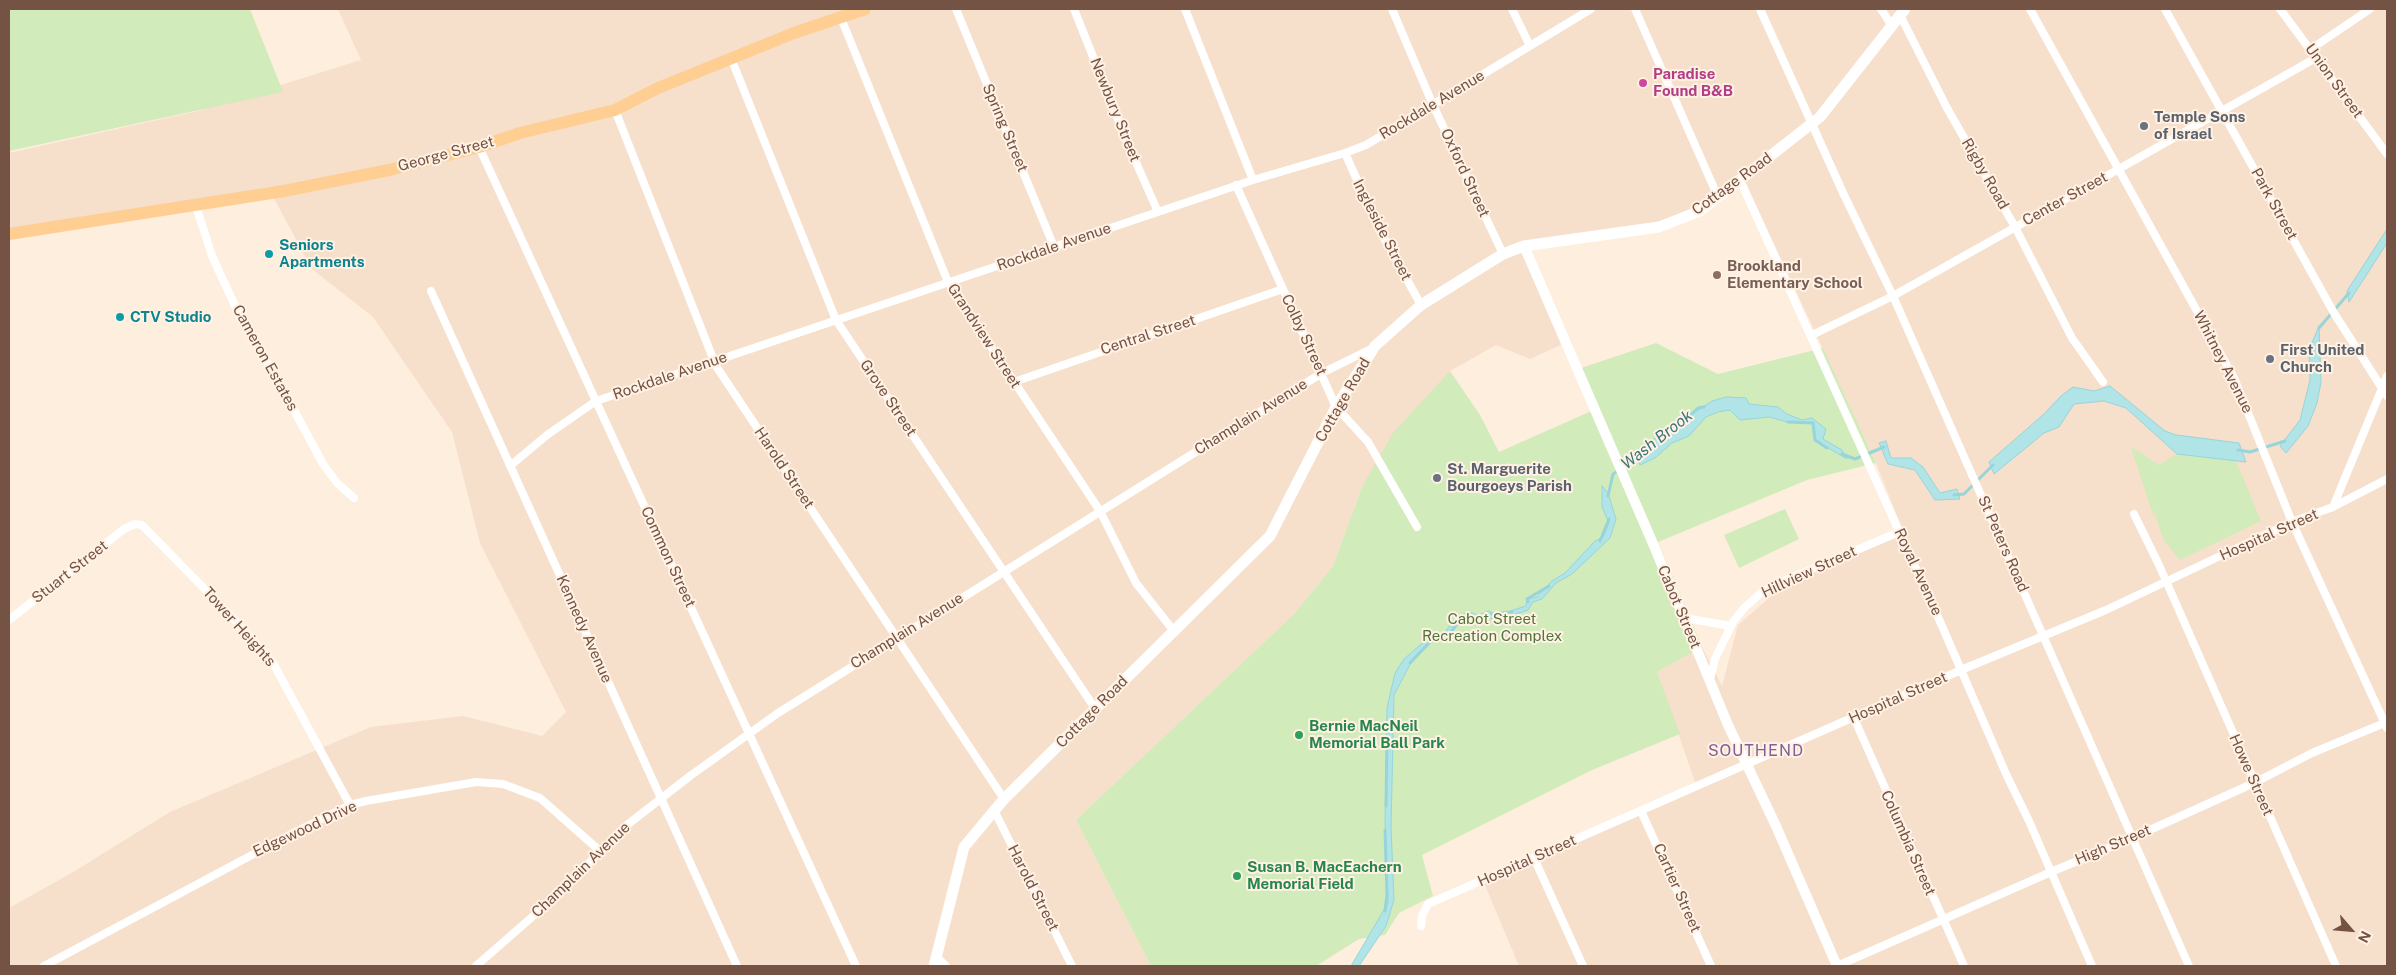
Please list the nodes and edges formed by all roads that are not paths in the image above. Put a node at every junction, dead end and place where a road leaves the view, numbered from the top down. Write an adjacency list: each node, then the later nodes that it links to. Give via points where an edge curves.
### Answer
1 (865, 9): 16 (main road, George Street)
2 (956, 9): 39 (street, Spring Street)
3 (1074, 9): 35 (street, Newbury Street)
4 (1185, 9): 30 (street)
5 (1392, 9): 22 (street, Oxford Street)
6 (1512, 9): 18 (street)
7 (1591, 9): 18 (street, Rockdale Avenue)
8 (1635, 9): 33 (street)
9 (1760, 9): 25 (street, St Peters Road)
10 (1881, 9): 17 (street)
11 (2030, 9): 29 (street, Whitney Avenue)
12 (2165, 9): 24 (street, Park Street)
13 (2280, 9): 19 (street, Union Street)
14 (2370, 9): 19 (street)
15 (1902, 12): 17 (main road, Cottage Road); 36 (street, Rigby Road, via 1947,108)
16 (841, 18): 20 (main road, George Street); 41 (street, Grandview Street)
17 (1892, 26): 25 (main road, Cottage Road, via 1835,100)
18 (1530, 46): 22 (street, Rockdale Avenue)
19 (2311, 49): 21 (street, Union Street)
20 (731, 58): 23 (main road, George Street); 46 (street, Grove Street)
21 (2316, 58): 24 (street, Center Street); 28 (street, Union Street)
22 (1433, 105): 27 (street, Rockdale Avenue, via 1366,145); 40 (street, Oxford Street)
23 (615, 110): 26 (main road, George Street, via 520,133); 49 (street, Harold Street)
24 (2222, 111): 29 (street, Center Street); 54 (street, Park Street, via 2334,313)
25 (1812, 124): 31 (main road, Cottage Road); 44 (street, St Peters Road)
26 (479, 147): 34 (main road, George Street, via 389,170); 56 (street, Common Street)
27 (1345, 153): 30 (street, Rockdale Avenue); 45 (street, Ingleside Street, via 1378,228)
28 (2387, 154)
29 (2119, 169): 36 (street, Center Street); 64 (street, Whitney Avenue, via 2234,378)
30 (1253, 180): 32 (street, Rockdale Avenue)
31 (1740, 180): 33 (main road, Cottage Road); 47 (street, Royal Avenue)
32 (1236, 185): 35 (street, Rockdale Avenue); 42 (street, Colby Street)
33 (1718, 197): 38 (main road, Cottage Road, via 1700,211 1659,227)
34 (196, 206): 37 (main road, George Street); 60 (street, Cameron Estates, via 212,256 241,319 323,464)
35 (1158, 212): 39 (street, Rockdale Avenue)
36 (2015, 227): 44 (street, Center Street); 53 (street, Rigby Road, via 2072,338)
37 (9, 234)
38 (1524, 246): 40 (main road, Cottage Road); 70 (street, Cabot Street)
39 (1054, 247): 41 (street, Rockdale Avenue)
40 (1503, 254): 45 (main road, Cottage Road)
41 (948, 282): 46 (street, Rockdale Avenue); 52 (street, Grandview Street)
42 (1283, 289): 50 (street, Colby Street); 52 (street, Central Street)
43 (430, 292): 58 (street, Kennedy Avenue)
44 (1893, 296): 47 (street, Center Street); 74 (street, St Peters Road)
45 (1420, 305): 48 (main road, Cottage Road)
46 (836, 320): 49 (street, Rockdale Avenue); 68 (street, Grove Street)
47 (1812, 336): 67 (street, Royal Avenue)
48 (1375, 346): 50 (street, Champlain Avenue); 57 (main road, Cottage Road)
49 (714, 361): 56 (street, Rockdale Avenue); 75 (street, Harold Street)
50 (1322, 373): 57 (street, Colby Street); 62 (street, Champlain Avenue)
51 (2387, 376): 54 (street)
52 (1014, 382): 62 (street, Grandview Street)
53 (2103, 382)
54 (2382, 386): 55 (street, Park Street); 61 (street)
55 (2387, 396)
56 (596, 401): 58 (street, Rockdale Avenue); 81 (street, Common Street)
57 (1336, 407): 66 (street, Colby Street, via 1368,442); 73 (main road, Cottage Road, via 1270,536)
58 (510, 466): 84 (street, Kennedy Avenue)
59 (2387, 479): 61 (street, Hospital Street)
60 (354, 498)
61 (2333, 507): 64 (street, Hospital Street)
62 (1100, 511): 68 (street, Champlain Avenue); 73 (street, Grandview Street, via 1128,570 1146,599)
63 (2134, 514): 69 (street, Howe Street)
64 (2292, 522): 69 (street, Hospital Street); 80 (street, Whitney Avenue)
65 (131, 526): 71 (street, Stuart Street); 86 (street, Tower Heights, via 140,525 148,530 273,663)
66 (1417, 527)
67 (1899, 532): 72 (street, Hillview Street, via 1770,587 1748,604); 76 (street, Royal Avenue)
68 (1003, 571): 75 (street, Champlain Avenue); 78 (street, Grove Street)
69 (2167, 583): 74 (street, Hospital Street); 83 (street, Howe Street)
70 (1685, 618): 72 (street); 77 (street, Cabot Street)
71 (9, 620)
72 (1731, 626): 77 (street, Hillview Street, via 1715,659)
73 (1172, 630): 78 (main road, Cottage Road)
74 (2044, 636): 76 (street, Hospital Street); 89 (street, St Peters Road)
75 (897, 637): 81 (street, Champlain Avenue); 85 (street, Harold Street)
76 (1961, 670): 79 (street, Hospital Street); 92 (street, Royal Avenue)
77 (1710, 679): 82 (street, Cabot Street)
78 (1096, 710): 85 (main road, Cottage Road)
79 (1854, 718): 82 (street, Hospital Street); 93 (street, Columbia Street)
80 (2387, 725): 83 (street, High Street, via 2312,753)
81 (749, 734): 84 (street, Champlain Avenue); 99 (street, Common Street)
82 (1748, 765): 88 (street, Hospital Street); 104 (street, Cabot Street)
83 (2254, 783): 89 (street, High Street); 108 (street, Howe Street)
84 (660, 798): 90 (street, Champlain Avenue); 98 (street, Kennedy Avenue)
85 (1004, 799): 87 (main road, Cottage Road)
86 (350, 805): 90 (street, Edgewood Drive, via 476,782 503,784 540,798); 96 (street, Edgewood Drive)
87 (994, 810): 95 (main road, Cottage Road, via 964,847); 101 (street, Harold Street)
88 (1641, 811): 91 (street, Hospital Street); 103 (street, Cartier Street)
89 (2132, 838): 92 (street, High Street); 107 (street, St Peters Road)
90 (600, 851): 97 (street, Champlain Avenue, via 555,898)
91 (1534, 858): 94 (street, Hospital Street, via 1428,904); 102 (street)
92 (2051, 872): 93 (street, High Street); 106 (street, Royal Avenue)
93 (1942, 919): 104 (street, High Street); 105 (street, Columbia Street)
94 (1420, 926)
95 (936, 961): 100 (street)
96 (44, 966)
97 (476, 966)
98 (737, 966)
99 (856, 966)
100 (946, 966)
101 (1072, 966)
102 (1583, 966)
103 (1711, 966)
104 (1837, 966)
105 (1964, 966)
106 (2092, 966)
107 (2189, 966)
108 (2336, 966)

